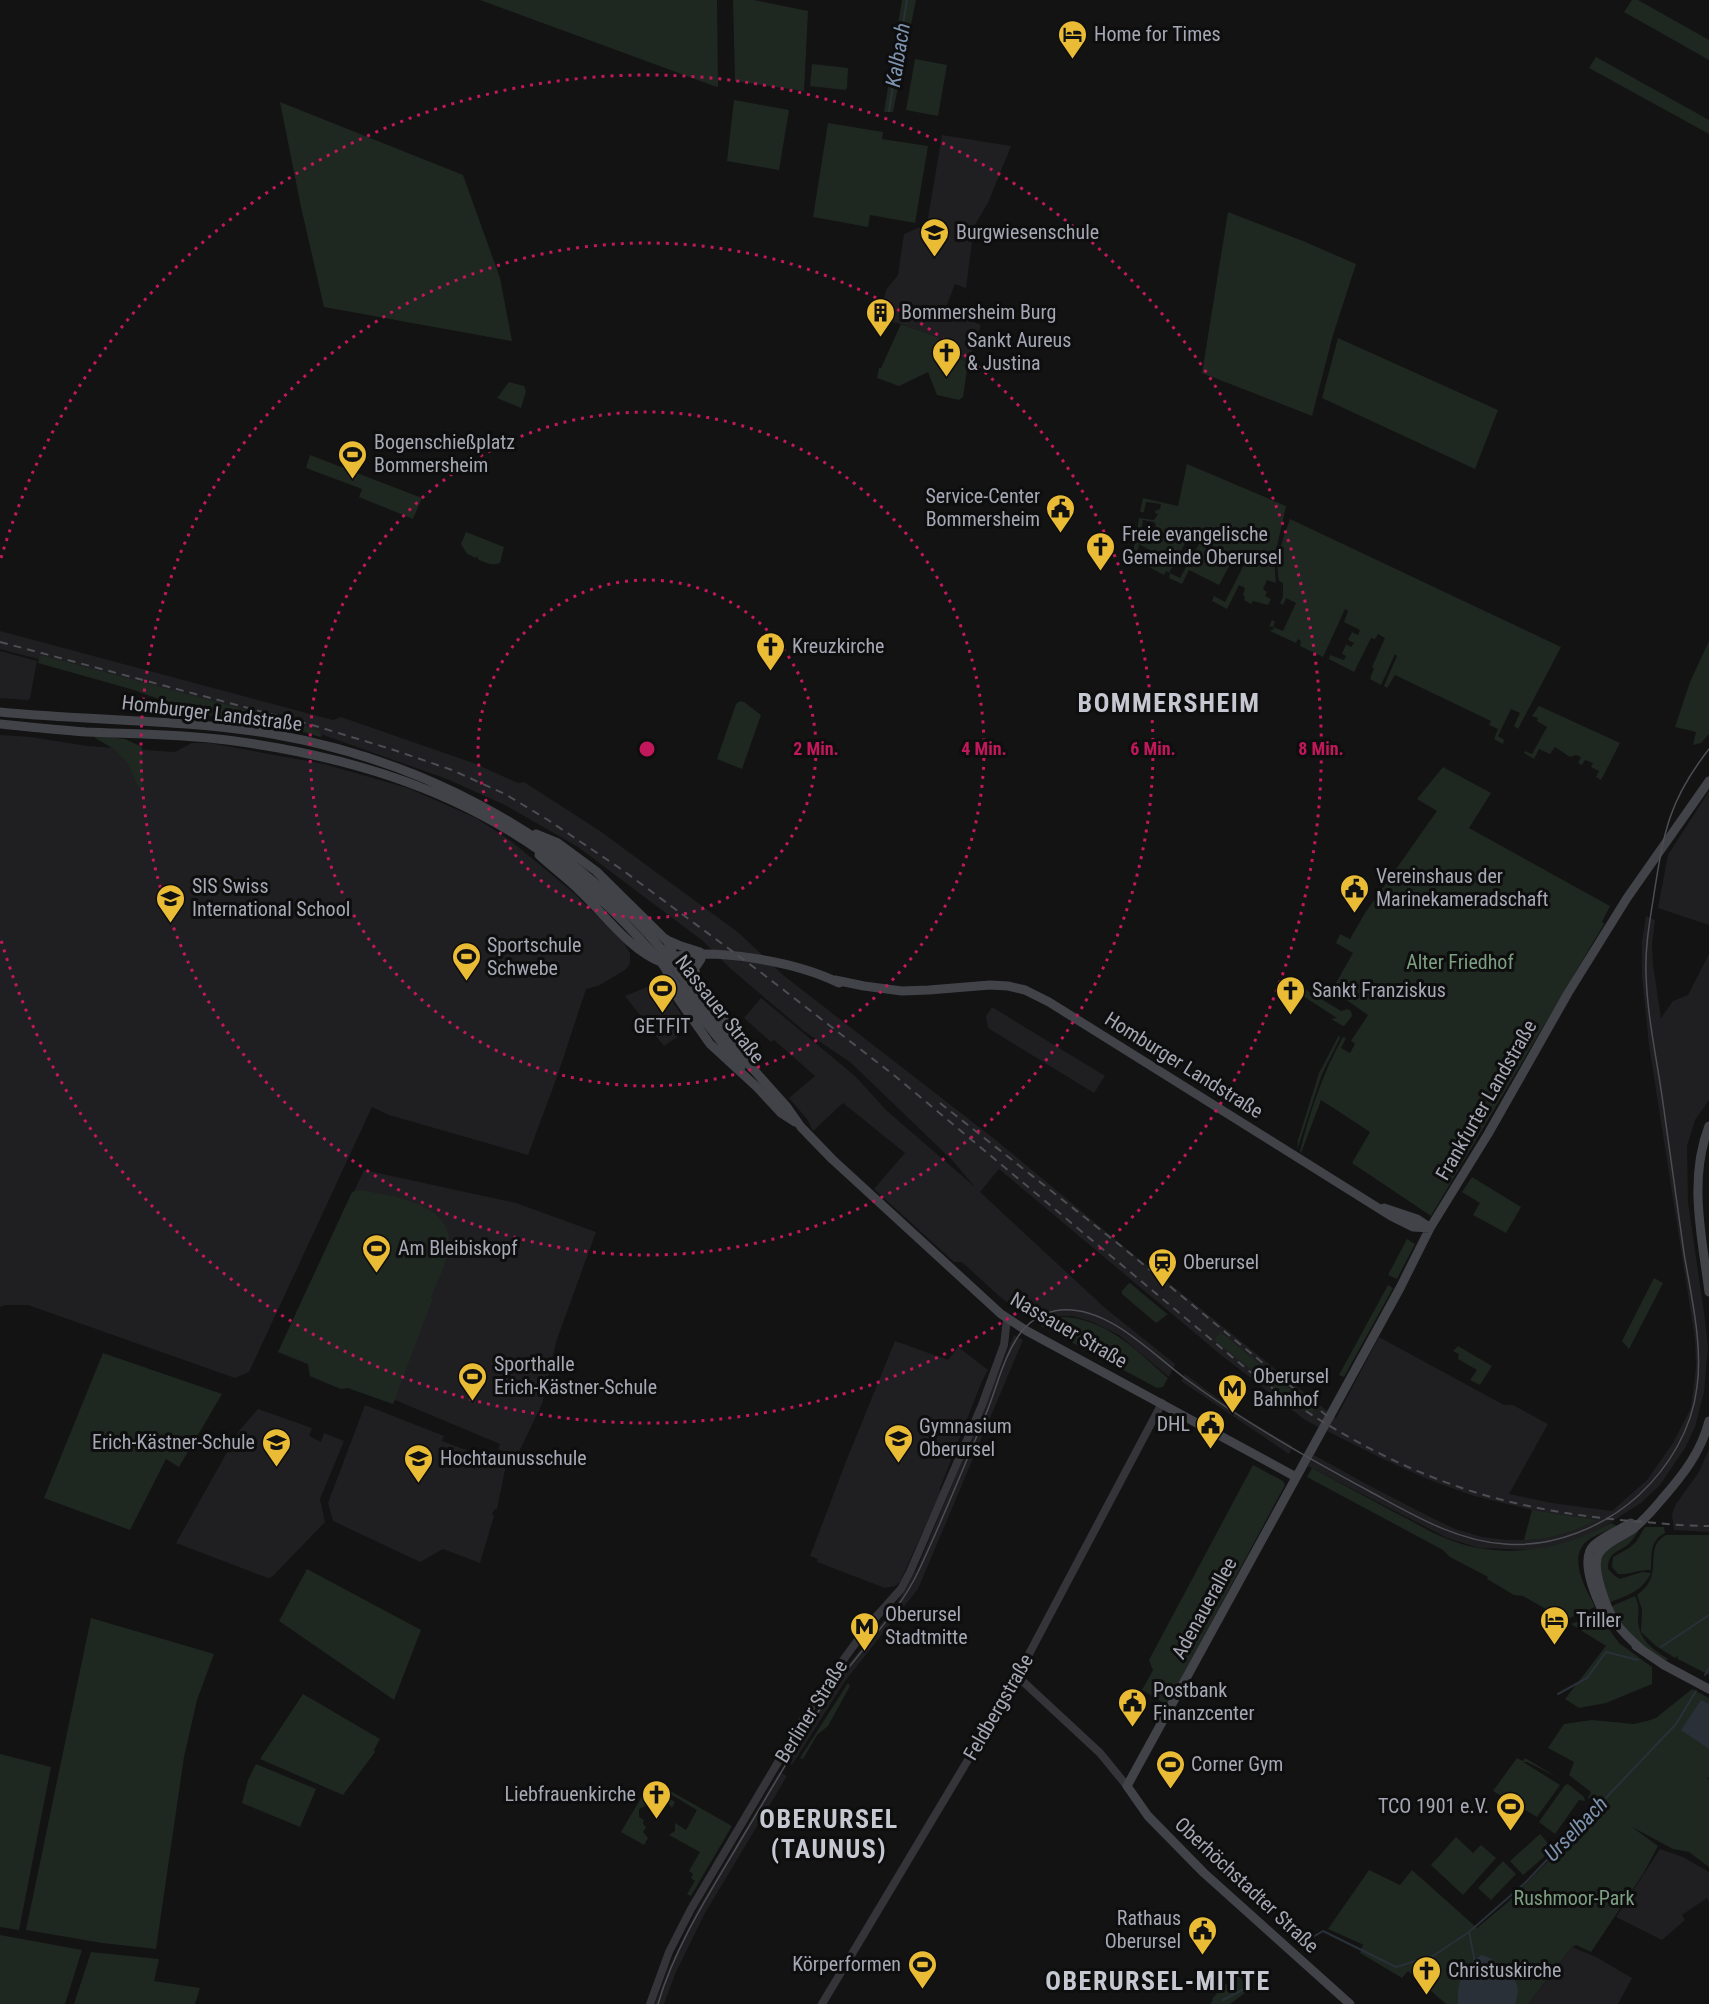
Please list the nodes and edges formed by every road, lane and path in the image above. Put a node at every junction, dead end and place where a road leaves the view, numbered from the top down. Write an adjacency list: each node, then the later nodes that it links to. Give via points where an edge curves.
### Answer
1 (0, 712): 4 (main road, Homburger Landstraße, via 214,727 313,743 415,774 454,791)
2 (0, 724): 4 (main road, Homburger Landstraße, via 225,740 324,756 413,783)
3 (1709, 781): 17 (main road, Frankfurter Landstraße, via 1627,898)
4 (517, 830): 5 (main road, Homburger Landstraße, via 602,887); 6 (main road, Homburger Landstraße, via 584,883); 7 (main road, via 558,843 596,871); 10 (main road, via 631,943 651,958)
5 (650, 936): 12 (main road, Nassauer Straße, bridge, via 670,959)
6 (639, 938): 12 (main road, Nassauer Straße, bridge)
7 (665, 939): 8 (main road); 10 (main road)
8 (719, 956): 9 (main road); 10 (main road, Homburger Landstraße, via 704,954); 17 (main road, Homburger Landstraße, via 788,964 851,988 886,995 918,996 990,985 1025,990 1413,1227)
9 (701, 959): 10 (main road); 11 (main road, via 695,968)
10 (673, 961): 11 (main road); 14 (main road, via 667,973 670,986 710,1044)
11 (696, 981): 13 (main road, via 740,1042)
12 (682, 985): 13 (main road, Nassauer Straße); 14 (main road, Nassauer Straße)
13 (745, 1061): 15 (main road, Nassauer Straße)
14 (759, 1089): 15 (main road, Nassauer Straße, via 781,1113)
15 (800, 1125): 19 (main road, Nassauer Straße, via 845,1172)
16 (1709, 1126): 18 (main road, via 1697,1183)
17 (1430, 1228): 22 (main road, Frankfurter Landstraße)
18 (1709, 1292)
19 (1007, 1319): 20 (main road, Nassauer Straße); 27 (street, Berliner Straße, via 1004,1345 982,1405 910,1572 803,1720 691,1909 669,1952)
20 (1162, 1403): 23 (main road, Nassauer Straße); 24 (street, Feldbergstraße)
21 (1709, 1421): 25 (main road, via 1690,1465 1661,1500 1594,1546 1588,1559 1605,1616 1620,1634 1664,1665)
22 (1312, 1448): 23 (main road, Adenauerallee)
23 (1296, 1477): 26 (main road, Adenauerallee)
24 (1017, 1676): 26 (street, via 1095,1747); 28 (street, Feldbergstraße)
25 (1709, 1689)
26 (1127, 1786): 29 (main road, Oberhöchstadter Straße, via 1148,1816 1204,1873)
27 (650, 2004)
28 (822, 2004)
29 (1350, 2004)

